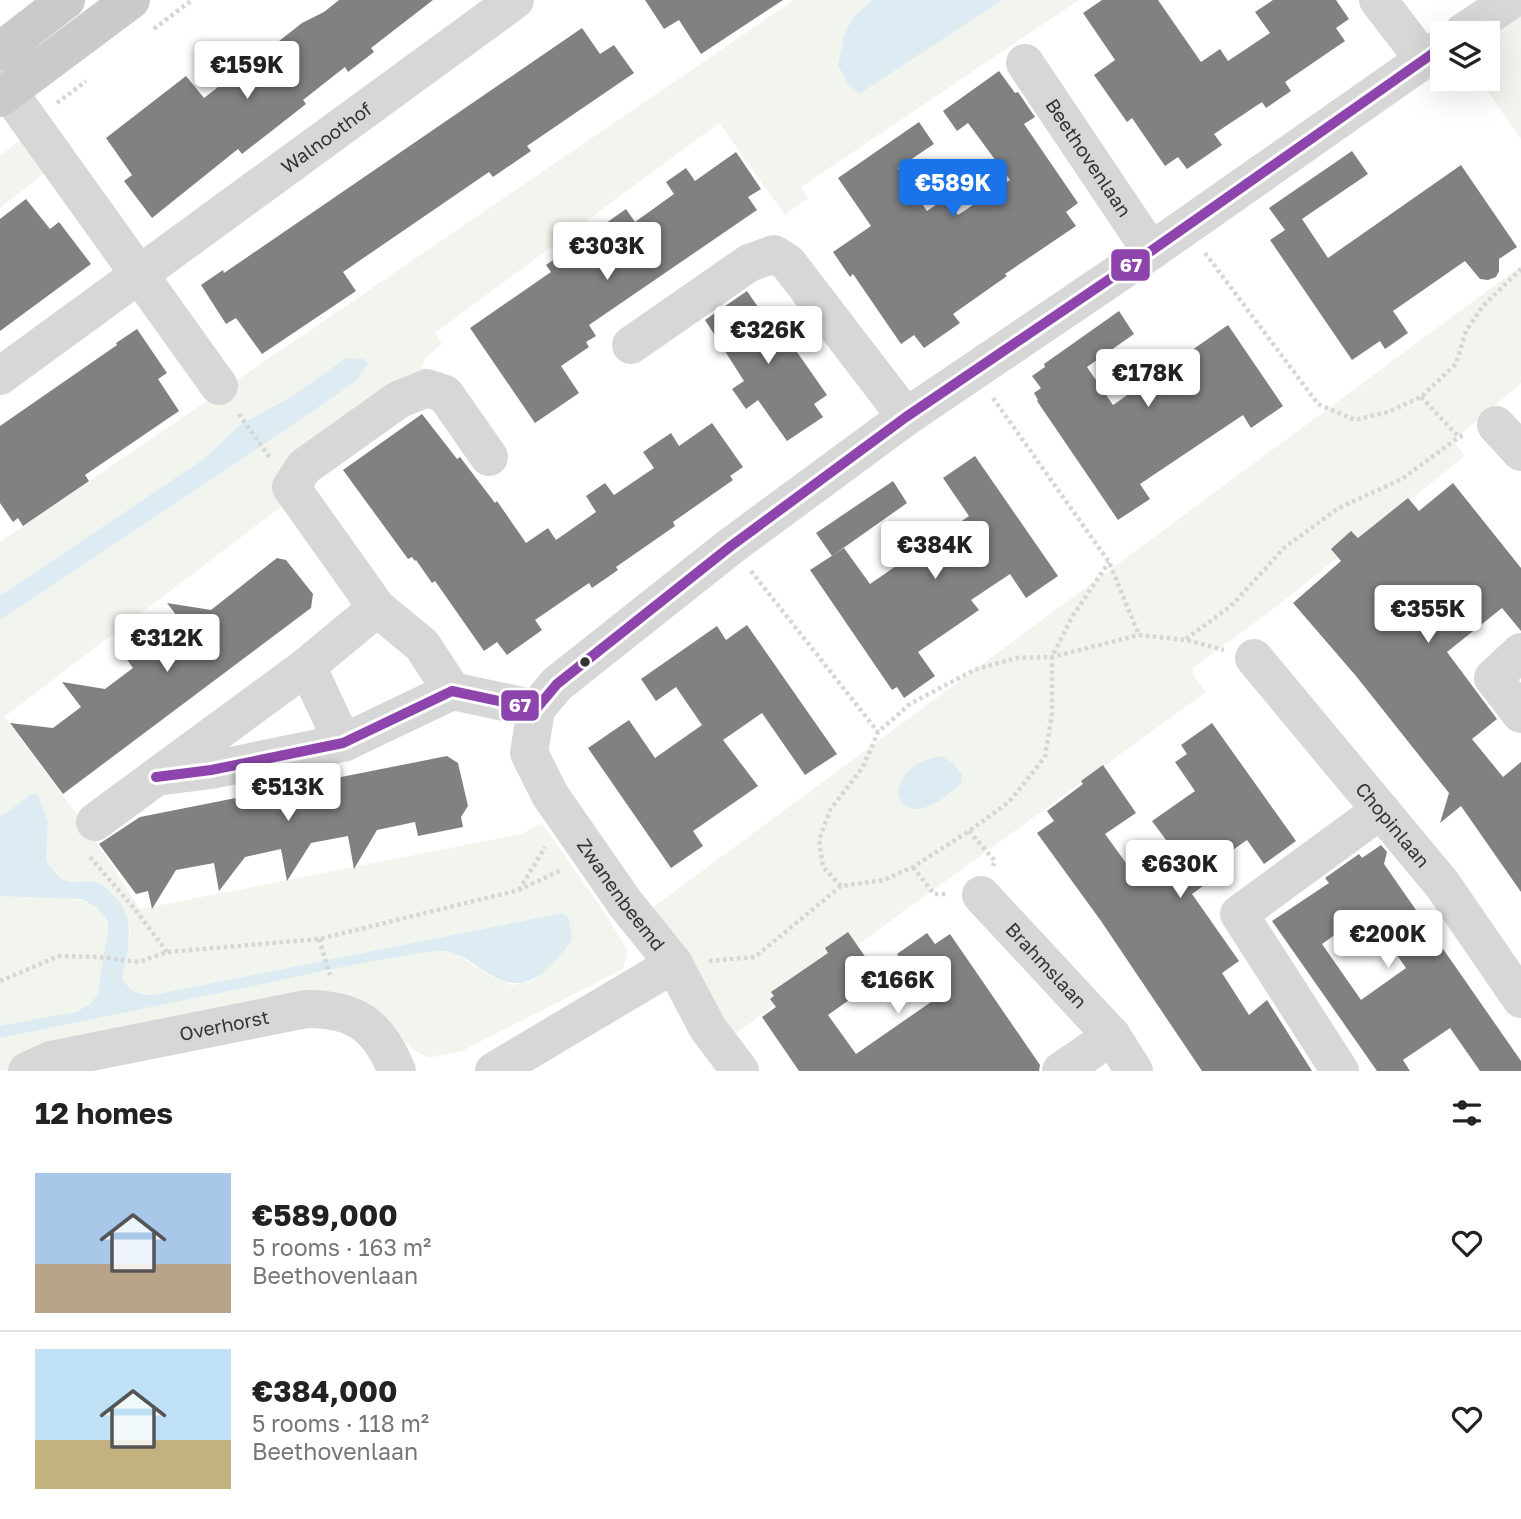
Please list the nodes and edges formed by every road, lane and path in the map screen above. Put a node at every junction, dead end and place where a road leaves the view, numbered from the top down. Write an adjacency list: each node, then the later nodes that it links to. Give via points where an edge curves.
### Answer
1 (66, 0): 7 (main road)
2 (131, 0): 11 (main road)
3 (515, 0): 15 (street, Walnoothof)
4 (1378, 0): 8 (street)
5 (1511, 0): 6 (street)
6 (1480, 21)
7 (0, 51)
8 (1430, 51)
9 (1430, 56): 12 (street)
10 (1025, 63): 13 (street, Beethovenlaan)
11 (3, 90): 15 (street)
12 (1186, 227): 13 (street); 19 (path, via 1318,404 1355,421)
13 (1151, 251): 17 (street)
14 (1521, 269): 19 (path, via 1483,306 1466,331 1456,363)
15 (139, 274): 18 (street, Walnoothof); 20 (street)
16 (631, 345): 21 (street, via 749,263 775,254 788,263)
17 (974, 371): 21 (street); 25 (path)
18 (0, 376)
19 (1420, 397): 27 (path, via 1459,437 1402,479 1339,508 1285,547 1231,606 1186,640)
20 (229, 400): 22 (path)
21 (906, 417): 24 (street)
22 (266, 452)
23 (489, 457): 26 (street, via 445,394 427,388 398,400 304,467 291,487)
24 (731, 546): 33 (street, via 557,684); 35 (path)
25 (1109, 562): 27 (path); 29 (path)
26 (377, 608): 31 (street); 32 (street, via 422,645)
27 (1139, 635): 29 (path)
28 (1521, 652): 34 (street, via 1493,678)
29 (1052, 657): 35 (path, via 1016,657 974,670 910,704); 42 (path, via 1052,713 1045,757 1009,802 913,867 884,880)
30 (1254, 658): 38 (street, Chopinlaan)
31 (307, 666): 36 (street); 37 (street)
32 (452, 691): 33 (street); 36 (street)
33 (536, 709): 39 (street, Zwanenbeemd, via 529,753)
34 (1521, 714)
35 (878, 733): 42 (path, via 863,767 830,810 819,840 823,867)
36 (343, 743): 37 (street, via 211,770)
37 (156, 776): 40 (street)
38 (1381, 810): 50 (street, Chopinlaan, via 1442,884); 58 (street, via 1239,914)
39 (563, 816): 41 (street, Zwanenbeemd); 43 (path)
40 (95, 822): 46 (path, via 84,847)
41 (592, 856): 43 (path); 47 (street, Zwanenbeemd)
42 (842, 886): 47 (path, via 755,957)
43 (519, 890): 45 (path)
44 (981, 895): 51 (street, Brahmslaan)
45 (319, 939): 46 (path); 48 (path)
46 (167, 952): 49 (path, via 139,962 60,956)
47 (674, 964): 54 (street); 55 (street, Zwanenbeemd, via 708,1027)
48 (331, 980)
49 (0, 981)
50 (1521, 999)
51 (1112, 1036): 56 (street); 57 (street, Brahmslaan)
52 (27, 1071): 53 (street, Overhorst, via 51,1060 306,1009 332,1009 363,1021 387,1047)
53 (397, 1071)
54 (494, 1071)
55 (740, 1071)
56 (1061, 1071)
57 (1134, 1071)
58 (1340, 1071)

